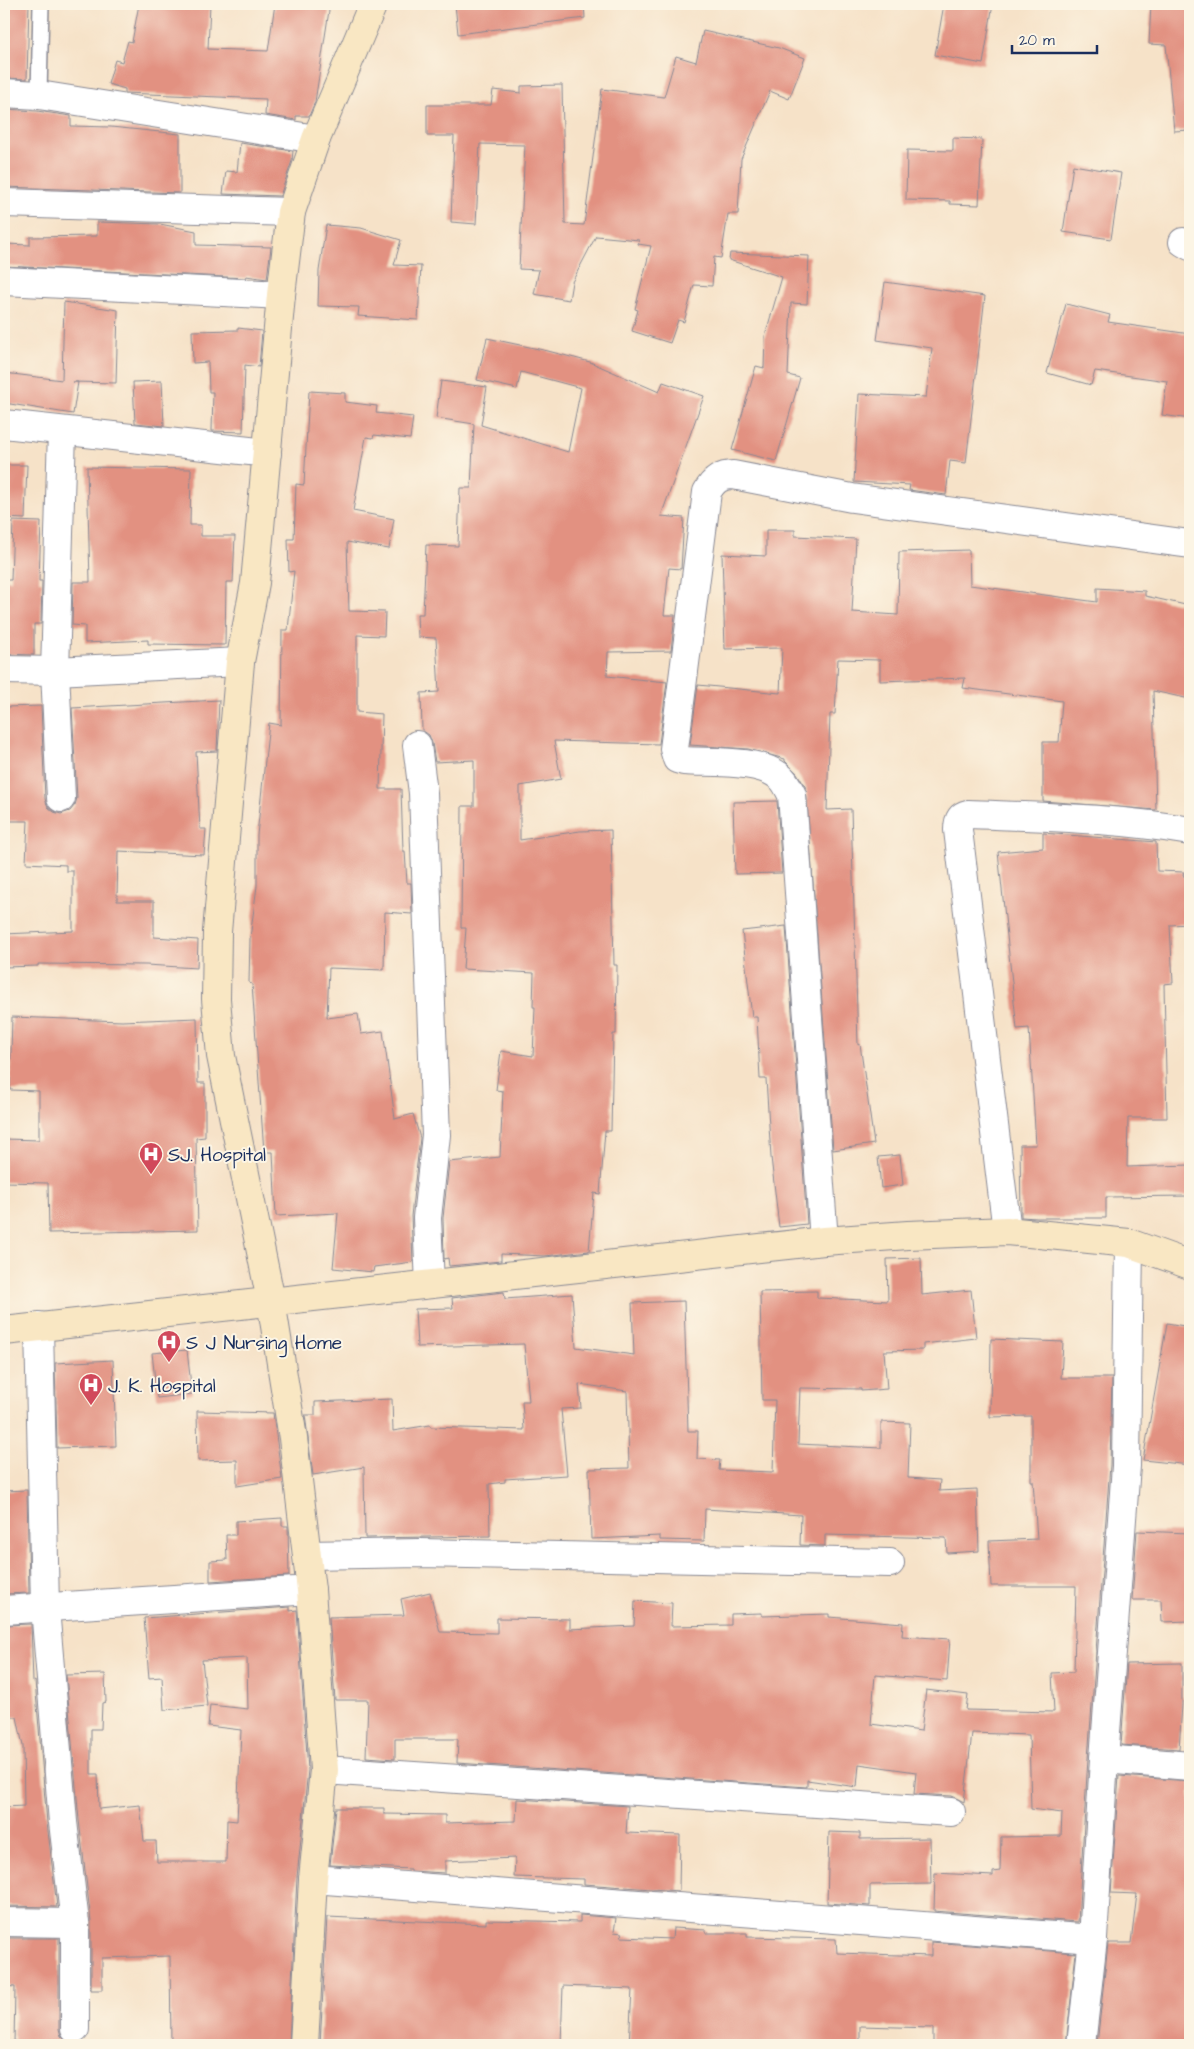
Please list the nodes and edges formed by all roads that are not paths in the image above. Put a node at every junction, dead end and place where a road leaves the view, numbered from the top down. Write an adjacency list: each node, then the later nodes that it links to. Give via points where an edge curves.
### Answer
1 (42, 4): 4 (lane)
2 (373, 4): 5 (street)
3 (4, 93): 4 (street)
4 (39, 94): 5 (street)
5 (316, 140): 7 (street)
6 (4, 203): 7 (street)
7 (291, 212): 9 (street)
8 (4, 281): 9 (street)
9 (281, 295): 12 (street)
10 (4, 424): 11 (street)
11 (62, 431): 12 (street); 16 (street)
12 (267, 453): 14 (street, via 255,583)
13 (1190, 544): 21 (street, via 852,498 733,475 718,479 707,492 674,749 677,759 684,761 753,765 768,770 783,779 792,795)
14 (240, 662): 16 (street); 25 (street, via 217,932 216,999 221,1056)
15 (4, 670): 16 (street)
16 (55, 671): 18 (street)
17 (417, 745): 24 (street, via 423,793 436,1135 427,1218)
18 (61, 798)
19 (1190, 831): 20 (street, via 1138,822 1048,817 968,814 959,821)
20 (1007, 1231): 21 (street); 22 (street)
21 (824, 1241): 24 (street)
22 (1128, 1243): 23 (street); 33 (street, via 1126,1466)
23 (1190, 1265)
24 (430, 1284): 25 (street)
25 (271, 1301): 26 (street); 28 (street, via 293,1438)
26 (38, 1326): 27 (street); 31 (street)
27 (4, 1331)
28 (307, 1555): 29 (street, via 430,1553); 30 (street)
29 (890, 1562)
30 (311, 1590): 31 (street); 35 (street)
31 (45, 1608): 32 (street); 39 (street)
32 (4, 1610)
33 (1104, 1759): 34 (street); 40 (street)
34 (1190, 1766)
35 (324, 1770): 36 (street); 37 (street)
36 (951, 1812)
37 (313, 1880): 40 (street); 42 (street)
38 (4, 1922): 39 (street)
39 (75, 1922): 41 (street)
40 (1093, 1939): 43 (street)
41 (75, 2029)
42 (304, 2045)
43 (1081, 2045)

